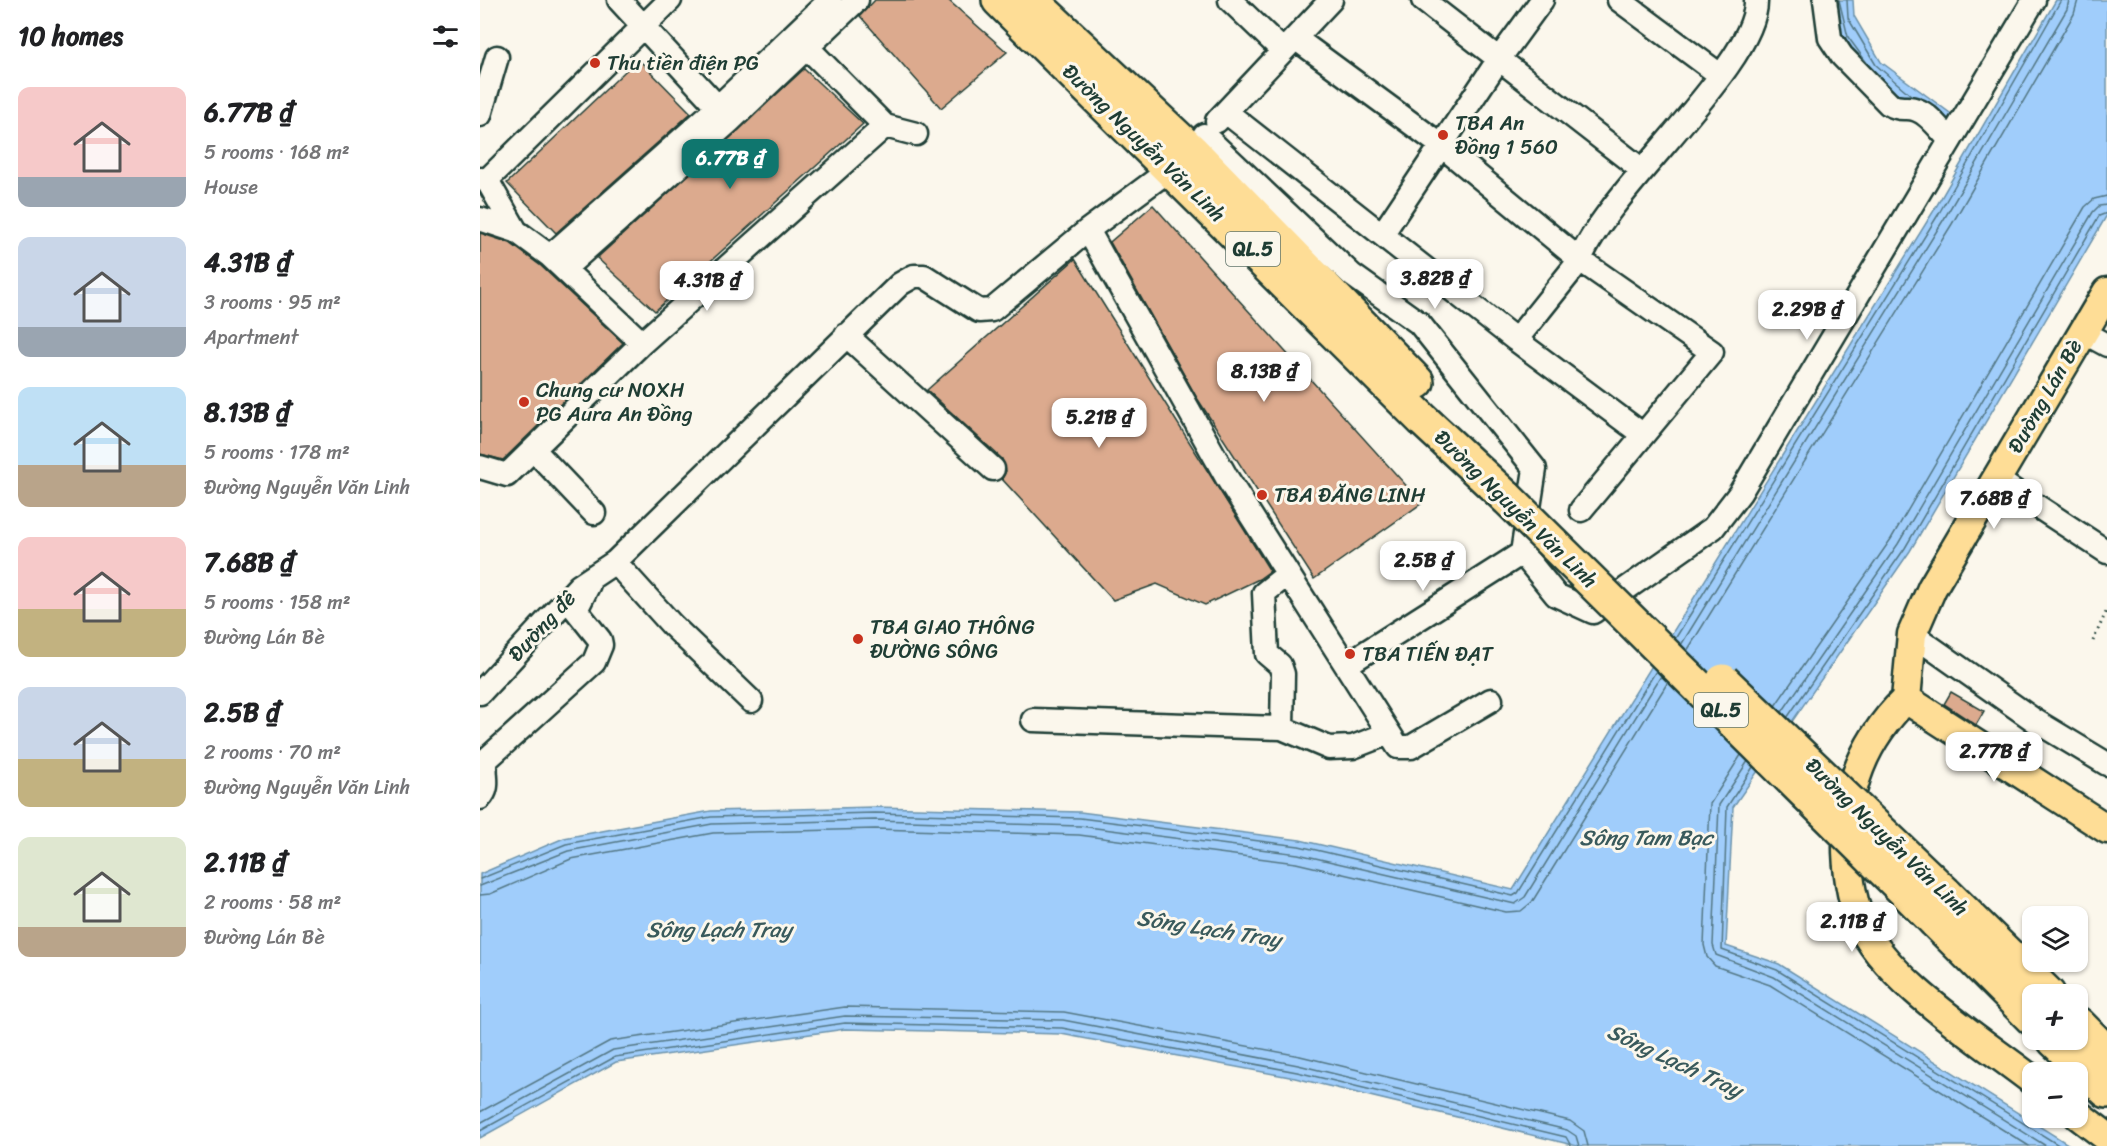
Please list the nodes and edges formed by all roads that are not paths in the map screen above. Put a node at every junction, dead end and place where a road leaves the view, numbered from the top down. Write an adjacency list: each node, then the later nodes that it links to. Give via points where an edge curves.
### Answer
1 (619, 0): 15 (street)
2 (670, 0): 15 (street)
3 (830, 0): 16 (street)
4 (857, 0): 16 (street)
5 (999, 0): 28 (highway, Đường Nguyễn Văn Linh / QL.5)
6 (1032, 0): 28 (highway, Đường Nguyễn Văn Linh / QL.5)
7 (1230, 0): 17 (street)
8 (1331, 0): 17 (street)
9 (1423, 0): 19 (street)
10 (1542, 0): 19 (street)
11 (1619, 0): 20 (street)
12 (1756, 0): 20 (street, via 1756,12)
13 (1825, 0): 26 (street, via 1830,38 1842,56 1889,104 1899,110 1920,111)
14 (2034, 0): 26 (street)
15 (643, 26): 22 (street); 30 (street)
16 (801, 41): 22 (street); 24 (street)
17 (1289, 44): 21 (street); 27 (street)
18 (496, 57): 23 (street)
19 (1499, 59): 27 (street); 29 (street)
20 (1720, 75): 29 (street)
21 (1226, 112): 28 (street); 34 (street)
22 (724, 114): 36 (street)
23 (480, 115)
24 (885, 126): 25 (street); 41 (street)
25 (916, 134)
26 (1949, 139): 50 (street, via 1768,449 1713,528 1593,612 1556,595)
27 (1442, 146): 34 (street); 35 (street)
28 (1189, 151): 32 (street); 50 (street, via 1419,323 1535,469); 66 (highway, Đường Nguyễn Văn Linh / QL.5, bridge, via 1514,493)
29 (1642, 170): 35 (street, via 1586,244)
30 (483, 179): 33 (street)
31 (480, 219): 33 (street)
32 (1088, 230): 38 (street, via 992,310 979,311 929,278 914,276 900,284); 52 (street, via 1227,478)
33 (516, 231): 36 (street)
34 (1383, 233): 40 (street)
35 (1580, 260): 40 (street); 42 (street, via 1712,352)
36 (557, 263): 41 (street)
37 (2107, 292): 39 (main road, Đường Lán Bè)
38 (846, 335): 45 (street); 51 (street)
39 (2095, 338): 46 (main road, Đường Lán Bè)
40 (1516, 340): 42 (street)
41 (642, 343): 43 (street)
42 (1642, 434): 47 (street)
43 (534, 450): 44 (street, via 507,475); 48 (street)
44 (480, 467)
45 (993, 469)
46 (1996, 479): 49 (street); 54 (main road, Đường Lán Bè, via 1932,588)
47 (1581, 510)
48 (594, 513)
49 (2107, 552)
50 (1522, 553): 55 (street)
51 (615, 562): 53 (street); 59 (street, via 672,625)
52 (1288, 574): 55 (street); 61 (street, via 1264,593 1267,654 1280,665 1283,674)
53 (586, 582): 56 (street, Đường đê); 64 (street, via 576,610 600,640 594,662 487,759 487,787)
54 (1912, 634): 57 (main road, Đường Lán Bè); 63 (street, via 2034,720)
55 (1346, 665): 62 (street)
56 (480, 693)
57 (1906, 699): 65 (main road); 72 (main road, via 1886,718 1852,782 1846,864 1861,923 1902,979)
58 (1491, 700): 62 (street, via 1411,747 1398,747)
59 (751, 701)
60 (1034, 720): 61 (street)
61 (1282, 728): 62 (street, via 1329,748 1353,747)
62 (1389, 733)
63 (2107, 764)
64 (480, 798)
65 (2107, 829)
66 (1940, 907): 67 (highway, Đường Nguyễn Văn Linh / QL.5); 68 (highway, Đường Nguyễn Văn Linh / QL.5)
67 (2036, 984)
68 (2022, 1006)
69 (2088, 1034): 71 (highway)
70 (2064, 1050): 73 (highway)
71 (2107, 1053)
72 (2022, 1072)
73 (2107, 1092)
74 (2088, 1122): 75 (main road)
75 (2107, 1137)

